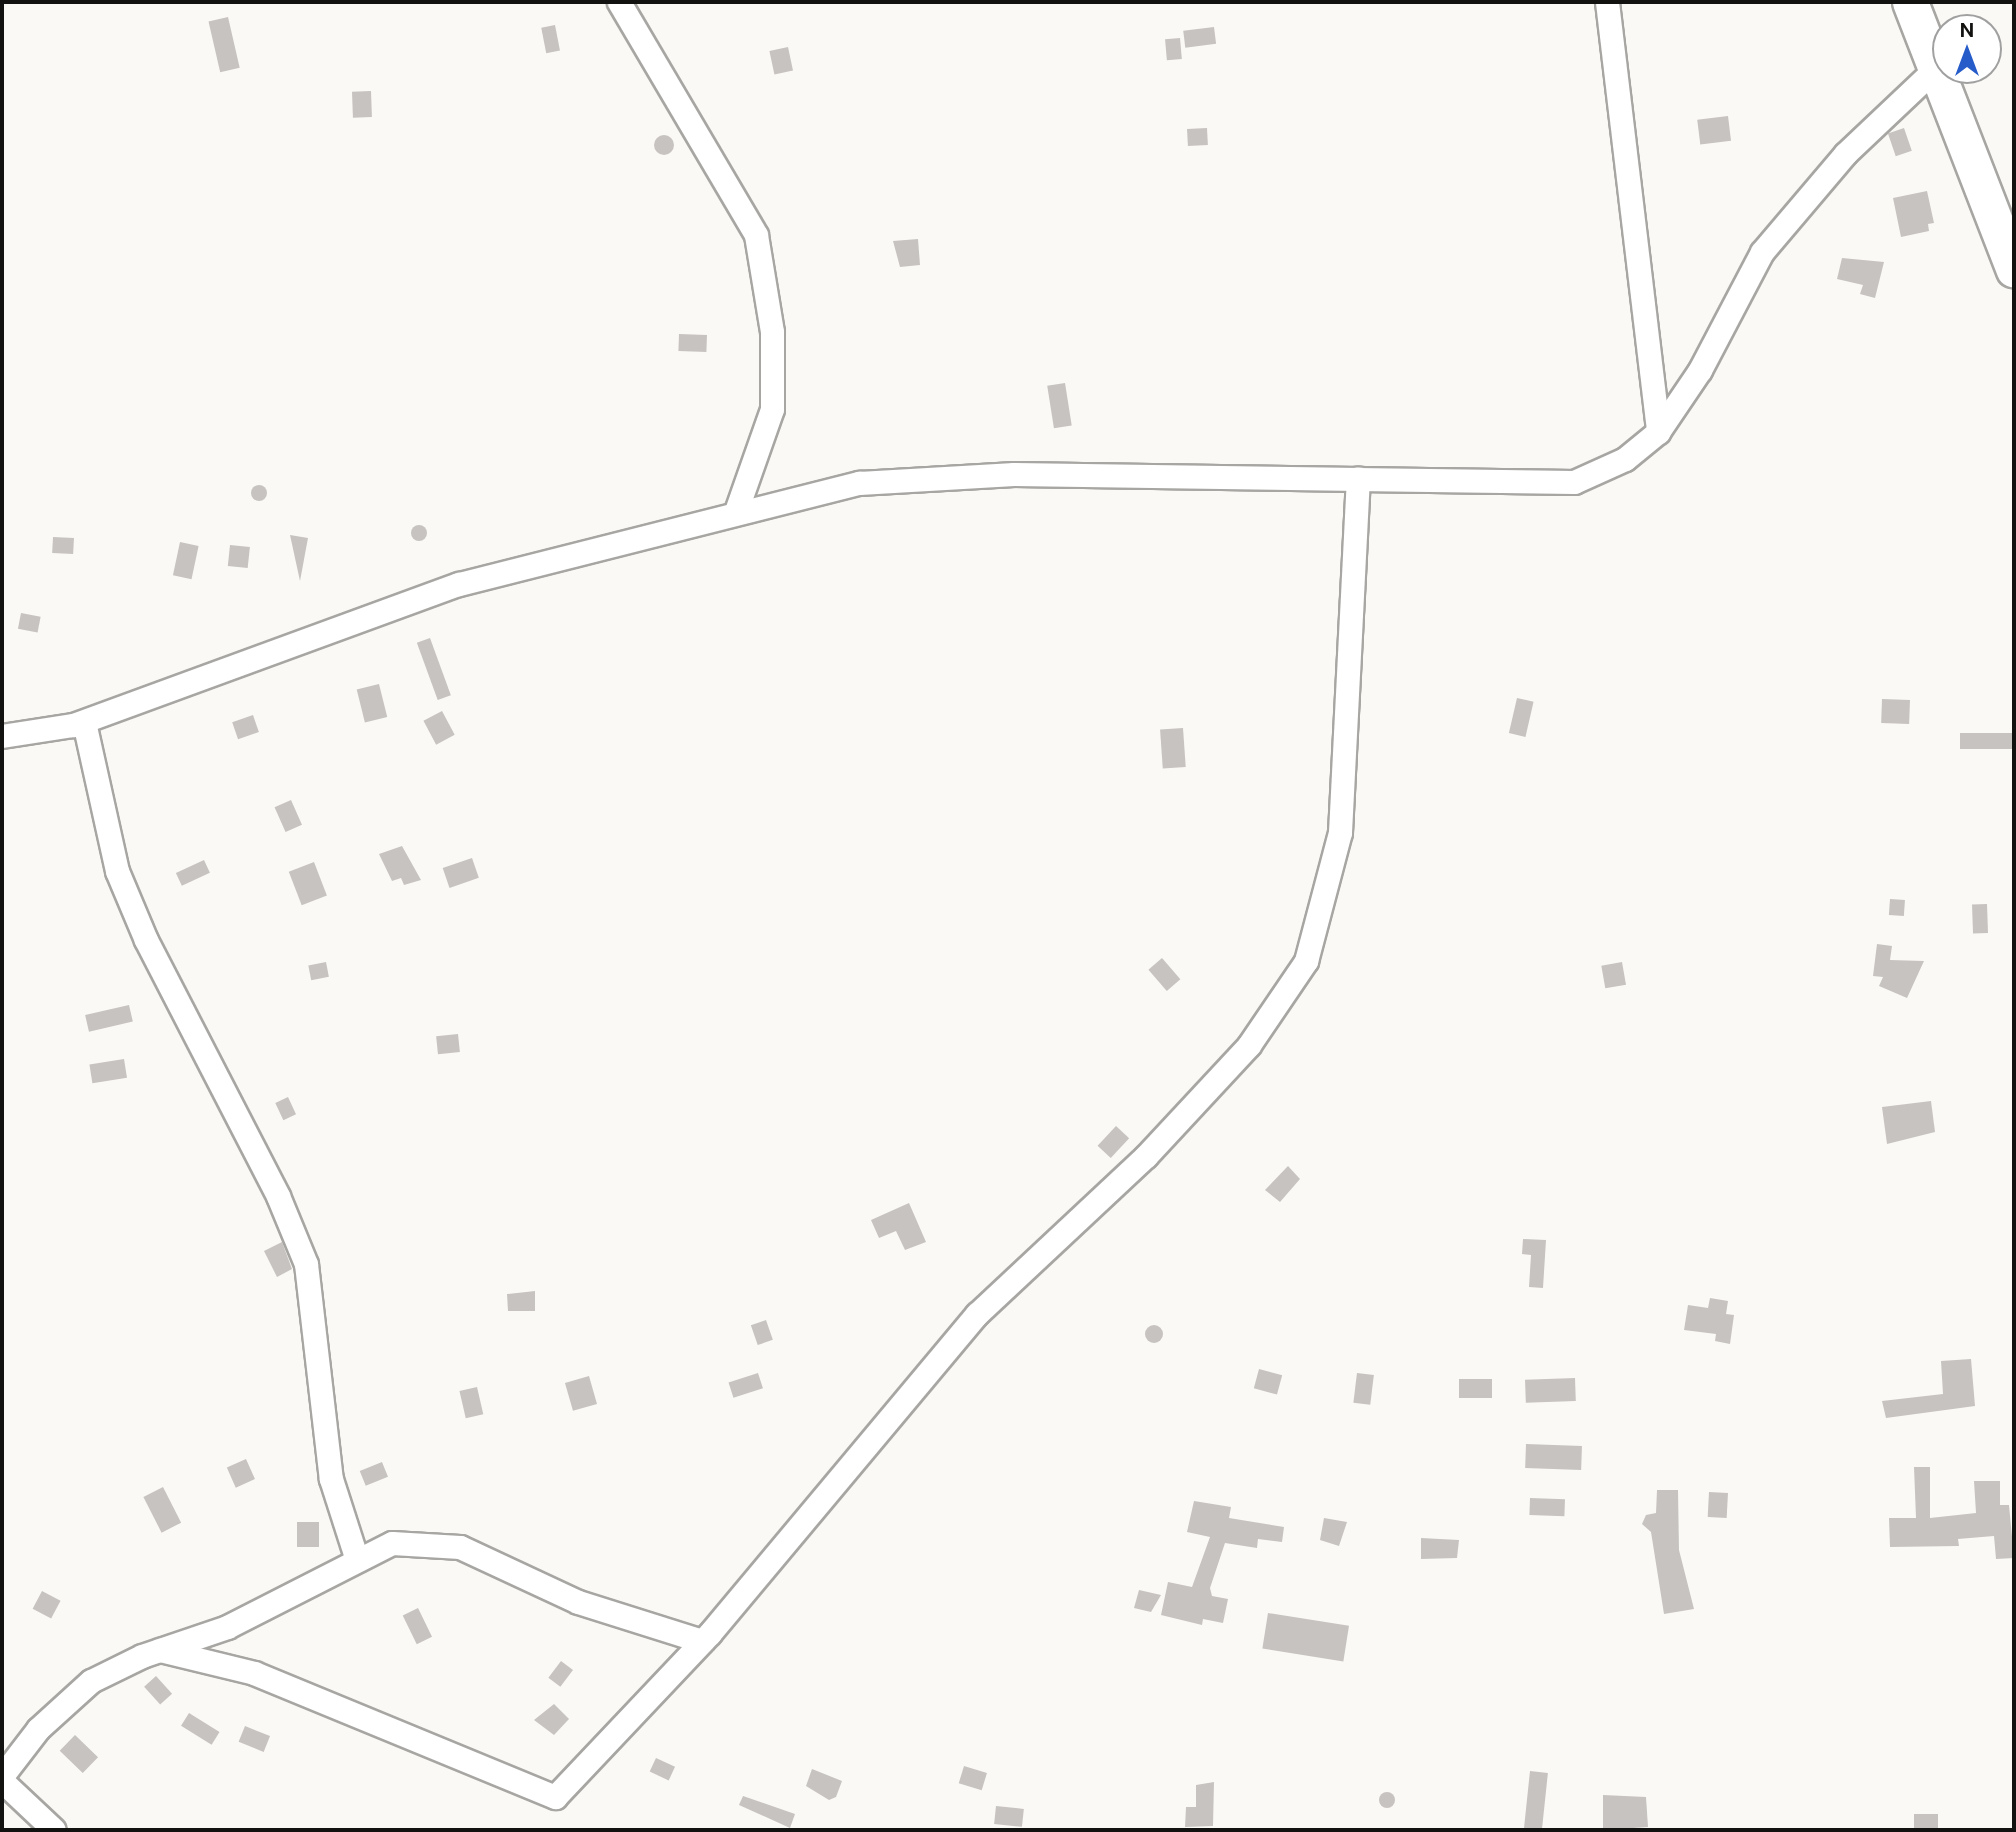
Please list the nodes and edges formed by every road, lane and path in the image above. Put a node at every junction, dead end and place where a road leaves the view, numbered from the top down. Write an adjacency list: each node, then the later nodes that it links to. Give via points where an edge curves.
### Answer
1 (619, 2): 10 (street, via 757,235 772,332 772,409)
2 (1607, 2): 8 (street)
3 (1910, 2): 4 (main road)
4 (1932, 55)
5 (1932, 72): 8 (street, via 1845,154 1762,252 1700,370)
6 (1943, 84): 7 (main road)
7 (2014, 270)
8 (1657, 432): 9 (street, via 1625,459 1574,482)
9 (1358, 478): 10 (street, via 927,475 859,483); 14 (street, via 1340,832 1307,961 1249,1045 1146,1156 977,1314)
10 (736, 511): 11 (street, via 374,611 256,663)
11 (83, 722): 12 (street); 13 (street, via 117,871 146,940 278,1196 306,1264 331,1479)
12 (2, 736)
13 (357, 1560): 14 (street, via 392,1543 460,1547 578,1602); 15 (street, via 227,1627)
14 (702, 1641): 15 (street, via 555,1797 254,1673)
15 (160, 1650): 16 (street, via 90,1681 38,1729)
16 (2, 1779): 17 (street)
17 (54, 1830)

